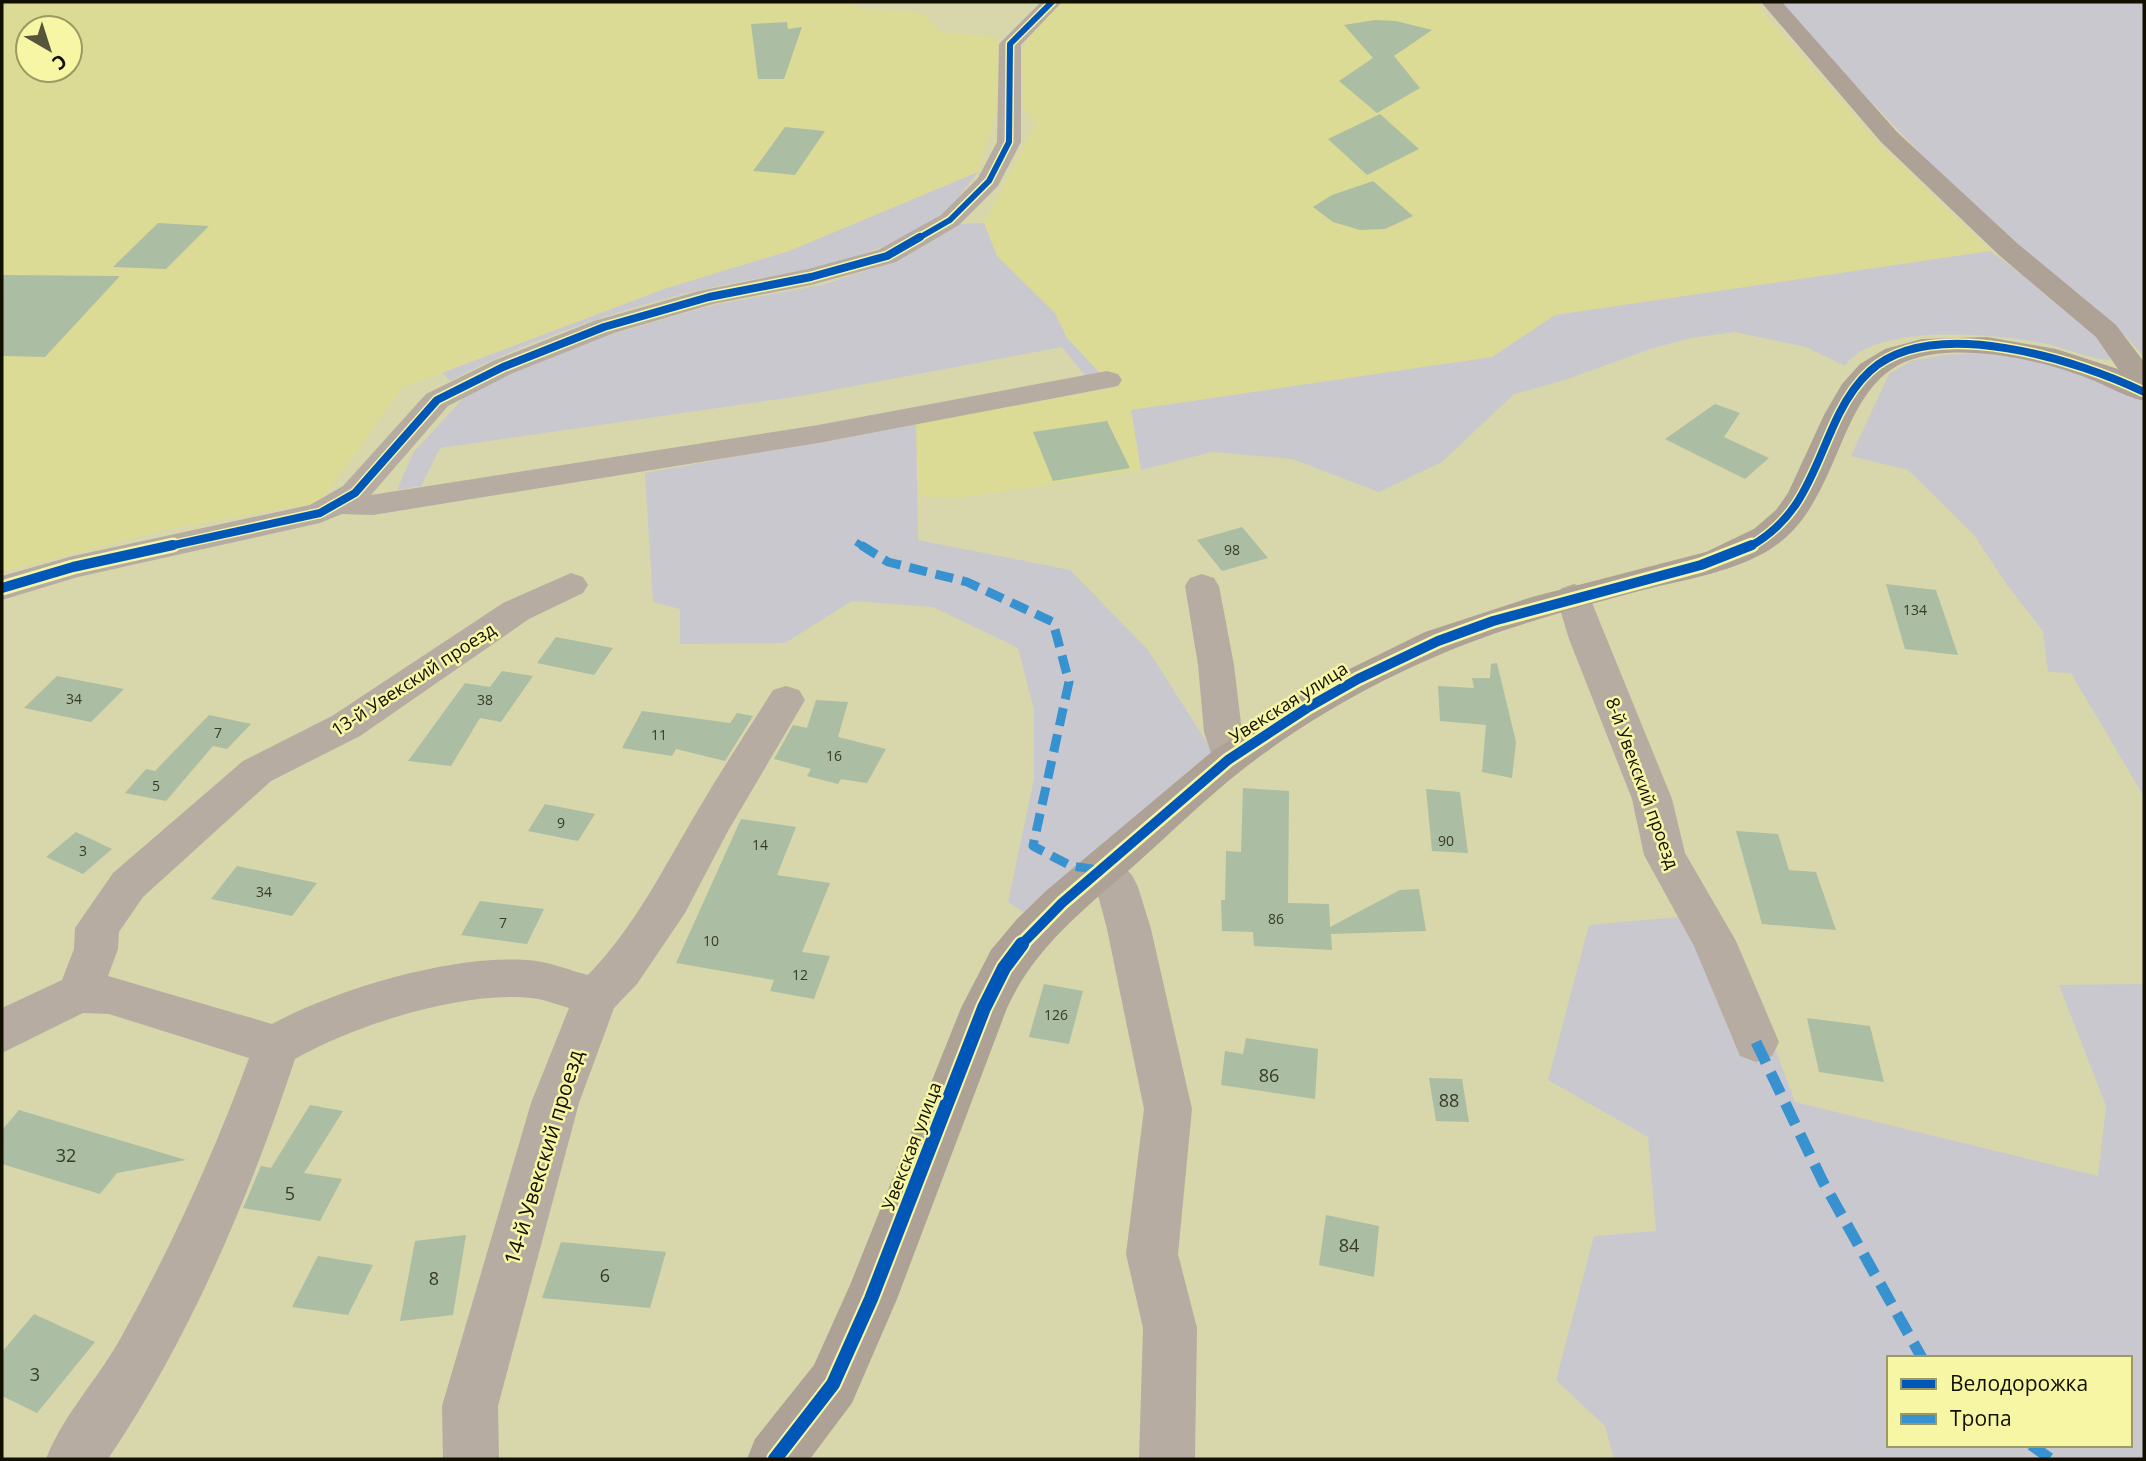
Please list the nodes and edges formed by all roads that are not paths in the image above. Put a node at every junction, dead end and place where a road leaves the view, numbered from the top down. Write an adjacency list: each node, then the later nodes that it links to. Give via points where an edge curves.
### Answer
1 (1052, 2): 5 (street, via 1010,44 1009,142 989,181 950,220 887,256 709,297 604,327 503,367 436,400 355,493)
2 (1771, 2): 4 (street, via 1889,137 2008,250 2106,331 2133,367)
3 (1107, 380): 5 (street, via 818,434 373,505)
4 (2136, 387): 9 (street, Увекская улица, via 2046,355 1978,345 1933,347 1897,355 1870,369 1854,389 1796,510 1769,535 1733,557)
5 (339, 505): 8 (street)
6 (571, 585): 13 (street, 13-й Увекский проезд, via 516,611 346,726 257,771 128,884 97,928 96,950)
7 (1202, 586): 11 (street)
8 (2, 588)
9 (1574, 596): 11 (street, Увекская улица, via 1406,654 1336,689); 16 (street, 8-й Увекский проезд, via 1652,799 1665,855 1714,941)
10 (786, 700): 14 (street, 14-й Увекский проезд, via 670,901 621,971)
11 (1230, 758): 12 (street, Увекская улица)
12 (1100, 870): 20 (street, Увекская улица, via 1050,914 1008,962 984,1008 871,1299 833,1384); 21 (street, via 1117,887 1129,929 1168,1110 1152,1254 1170,1328)
13 (79, 993): 15 (street); 17 (street, via 109,995)
14 (596, 997): 17 (street, via 537,981 489,979 412,992 315,1024); 19 (street, 14-й Увекский проезд, via 555,1103 470,1406)
15 (2, 1033)
16 (1756, 1042)
17 (276, 1046): 18 (street, via 258,1102 208,1220 132,1371)
18 (74, 1459)
19 (471, 1459)
20 (775, 1459)
21 (1167, 1459)

